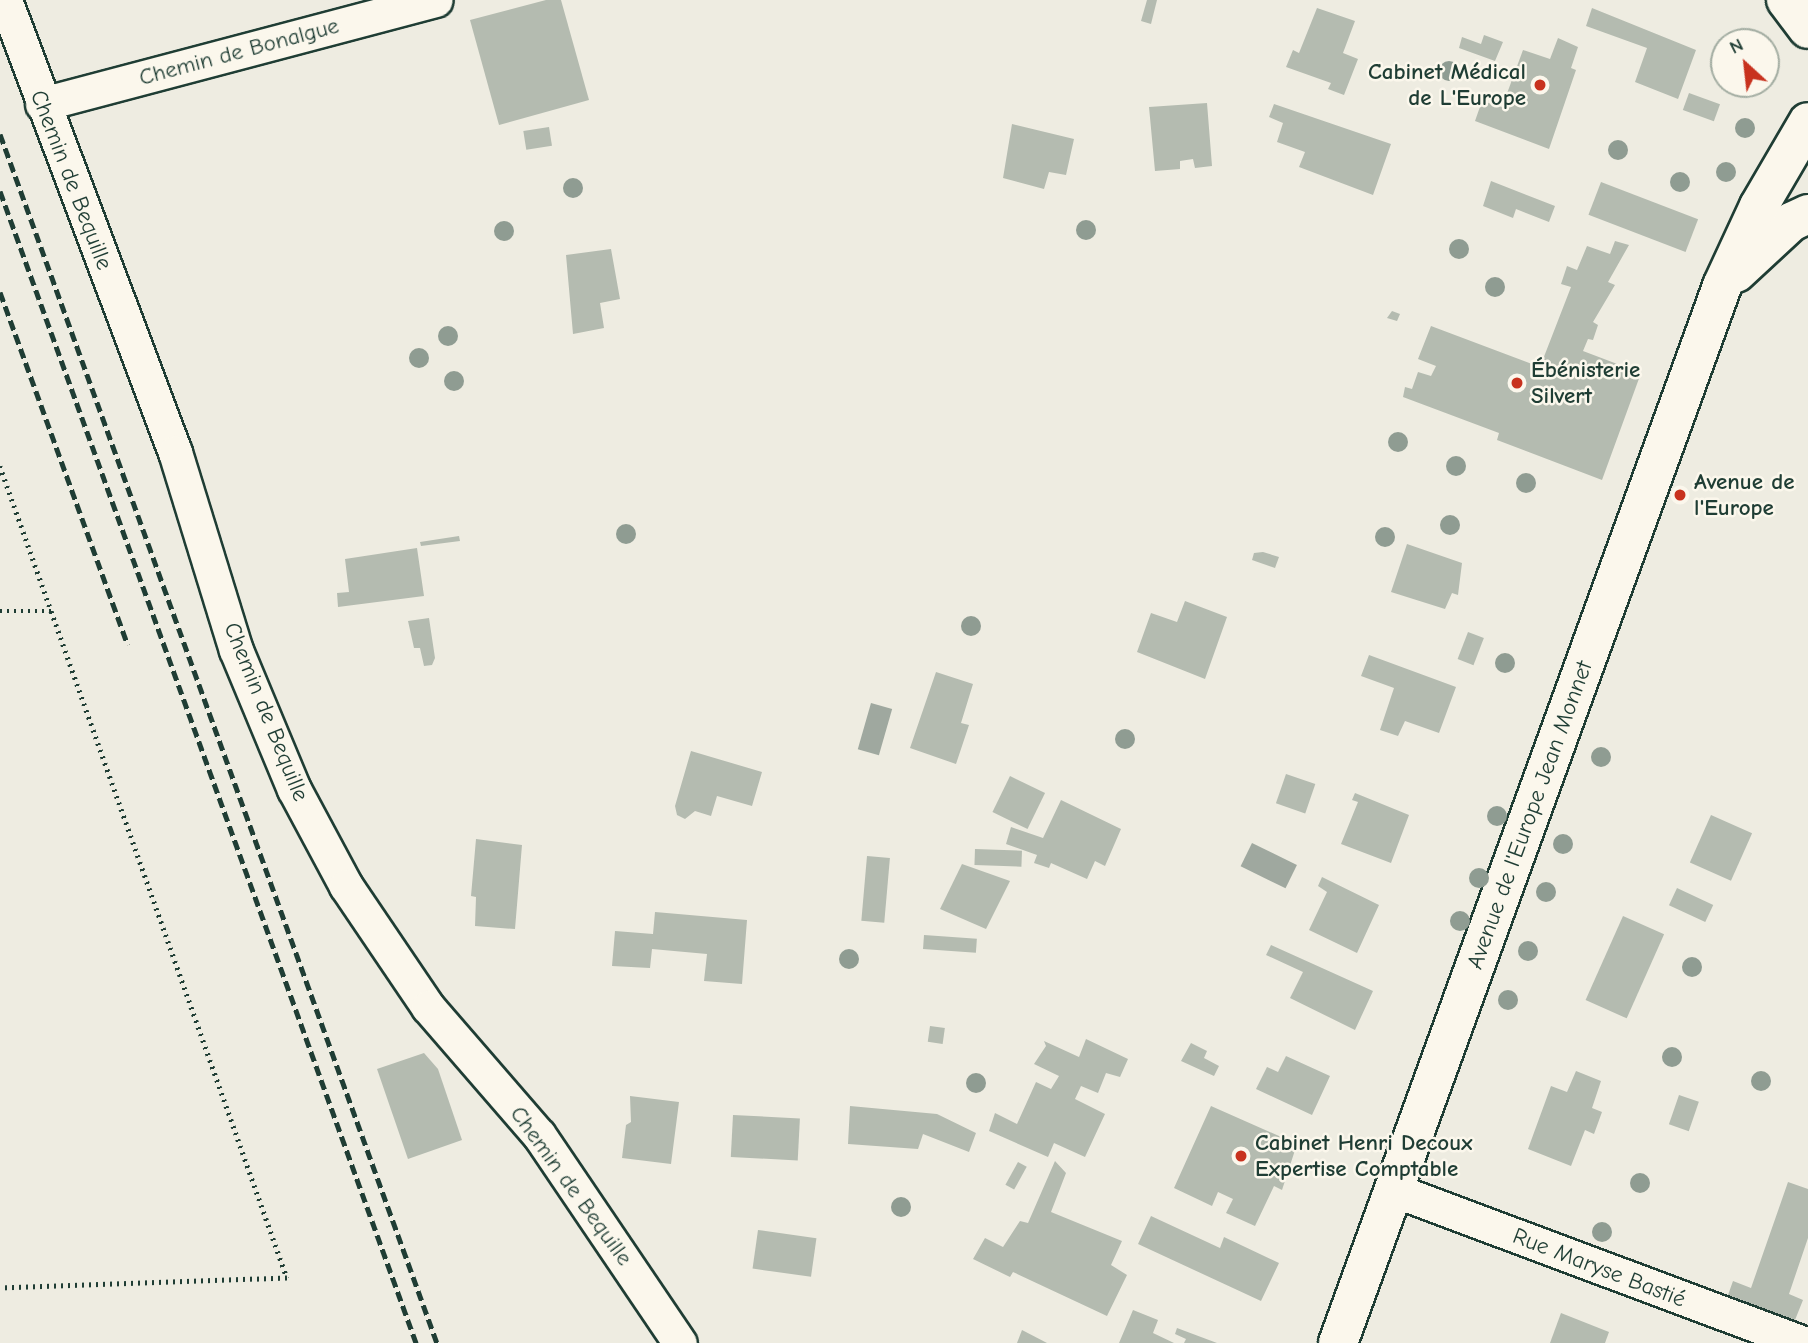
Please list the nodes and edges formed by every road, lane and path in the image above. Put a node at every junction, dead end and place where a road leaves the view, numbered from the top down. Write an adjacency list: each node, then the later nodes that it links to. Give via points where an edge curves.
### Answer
1 (5, 0): 5 (street, Chemin de Bequille)
2 (436, 0): 5 (street, Chemin de Bonalgue)
3 (1786, 0): 4 (main road)
4 (1808, 29)
5 (42, 104): 15 (street, Chemin de Bequille, via 175,452 236,650 295,789 346,886 428,1007 540,1135)
6 (1808, 122): 8 (main road, Avenue de l'Europe Jean Monnet, via 1759,206)
7 (1808, 214): 8 (main road, Avenue de l'Europe Jean Monnet, via 1791,222)
8 (1722, 286): 12 (main road, Avenue de l'Europe Jean Monnet)
9 (0, 466): 11 (path)
10 (0, 611): 11 (path)
11 (53, 611): 13 (path, via 287,1279)
12 (1394, 1190): 14 (street, Rue Maryse Bastié); 16 (main road, Avenue de l'Europe Jean Monnet)
13 (0, 1288)
14 (1753, 1335): 17 (street, Rue Maryse Bastié)
15 (680, 1343)
16 (1338, 1343)
17 (1804, 1343)

